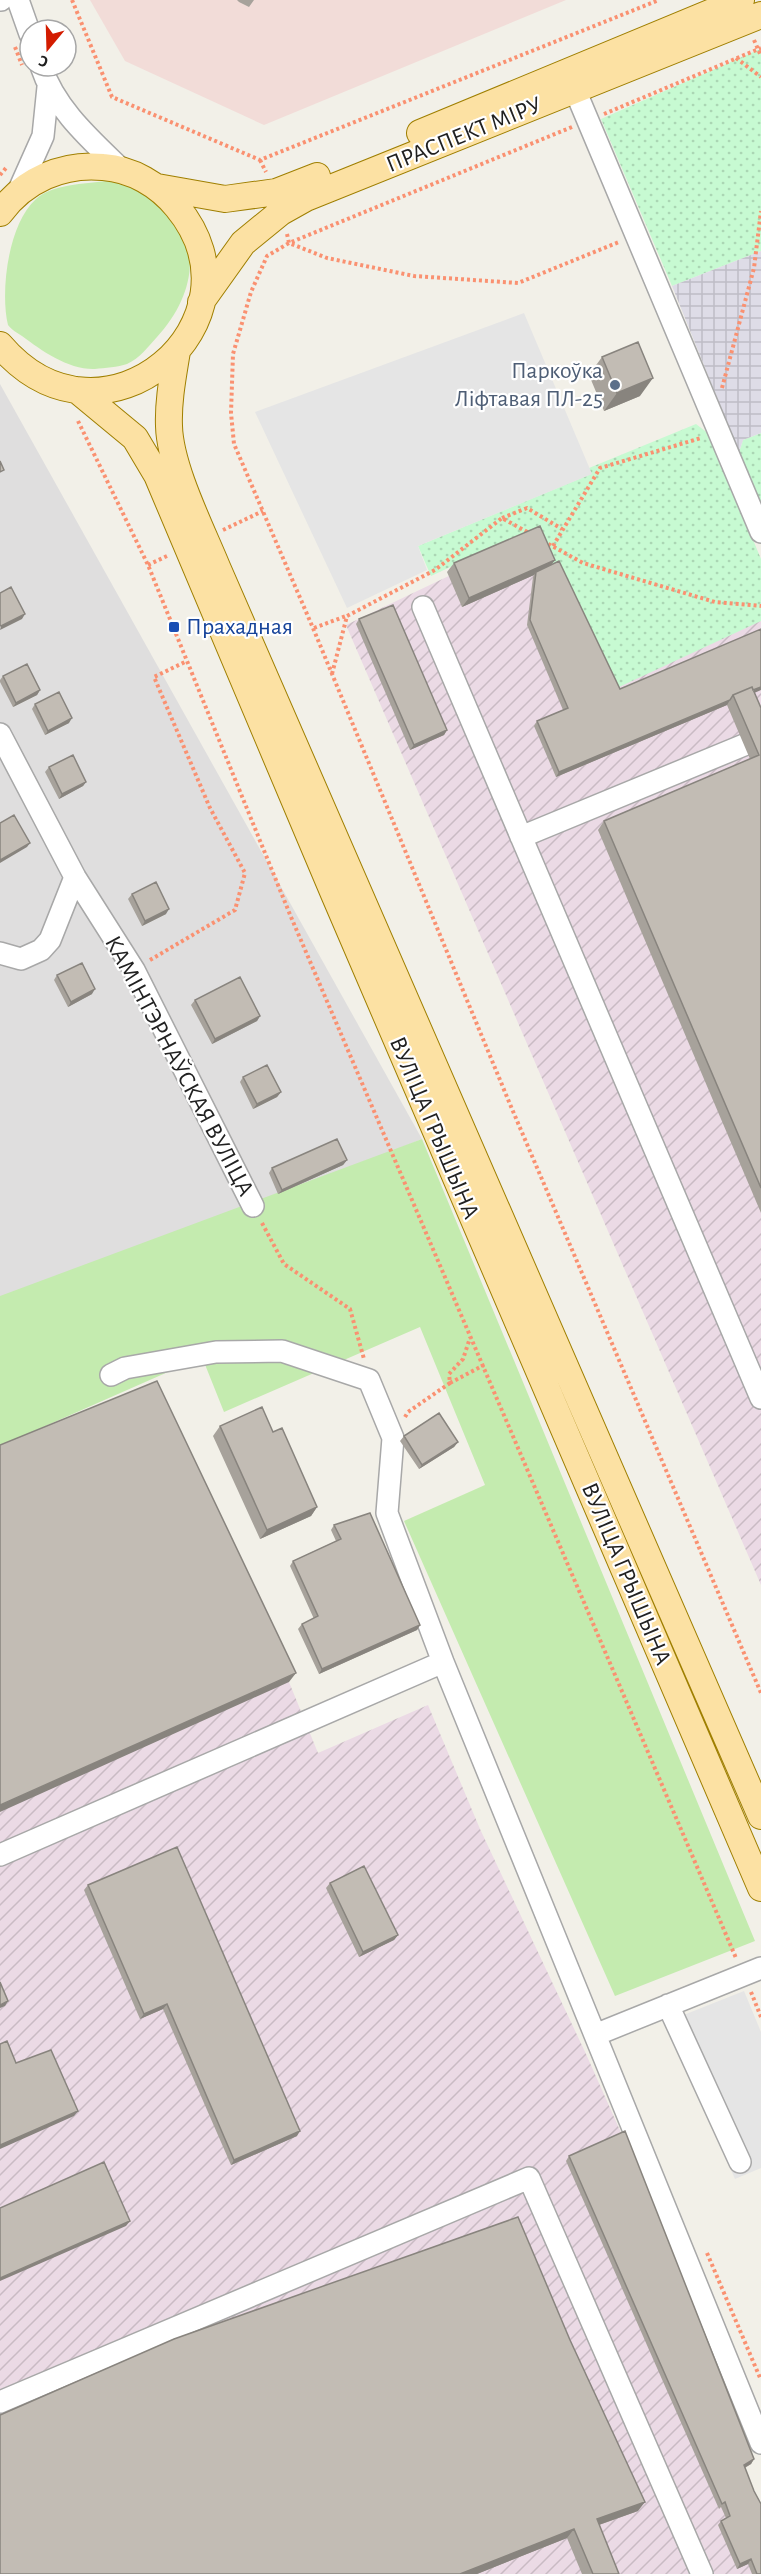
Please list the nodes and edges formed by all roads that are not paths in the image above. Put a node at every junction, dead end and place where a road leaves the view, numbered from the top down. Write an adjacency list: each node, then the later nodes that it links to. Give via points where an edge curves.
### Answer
1 (18, 0): 3 (street)
2 (741, 0): 9 (main road, ПРАСПЕКТ МІРУ, via 276,192 225,199)
3 (20, 18)
4 (756, 25): 7 (main road, ПРАСПЕКТ МІРУ)
5 (40, 78): 6 (street)
6 (48, 87): 8 (street, via 83,133); 10 (street, via 43,136)
7 (575, 90): 12 (main road, ПРАСПЕКТ МІРУ, via 306,198 281,212 243,243); 16 (street)
8 (123, 171): 9 (main road); 10 (main road, via 105,167 68,168)
9 (157, 187): 12 (main road, via 171,199 192,230 203,265)
10 (18, 192): 11 (main road)
11 (0, 213)
12 (201, 302): 14 (main road, via 196,320)
13 (0, 345): 15 (main road, via 25,370)
14 (177, 351): 15 (main road, via 132,384 105,390); 29 (main road, ВУЛІЦА ГРЫШЫНА, via 169,428 178,469 217,567)
15 (77, 390): 31 (main road, ВУЛІЦА ГРЫШЫНА, via 135,438 157,476)
16 (761, 532)
17 (423, 607): 20 (street)
18 (0, 734): 21 (street, КАМІНТЭРНАЎСКАЯ ВУЛІЦА)
19 (744, 746): 20 (street)
20 (521, 837): 27 (street)
21 (75, 877): 23 (street, via 50,940); 25 (street, КАМІНТЭРНАЎСКАЯ ВУЛІЦА, via 134,970)
22 (0, 952): 23 (street)
23 (21, 959): 24 (street)
24 (0, 969)
25 (253, 1206)
26 (111, 1375): 28 (street, via 125,1368 216,1352 282,1351 369,1380 393,1438 387,1513)
27 (761, 1398)
28 (443, 1662): 30 (street); 34 (street)
29 (761, 1816)
30 (0, 1855)
31 (761, 1888)
32 (752, 1971): 33 (street)
33 (668, 2005): 34 (street); 35 (street)
34 (595, 2035): 37 (street)
35 (740, 2162)
36 (0, 2402): 38 (street, via 529,2178)
37 (761, 2443)
38 (702, 2574)

